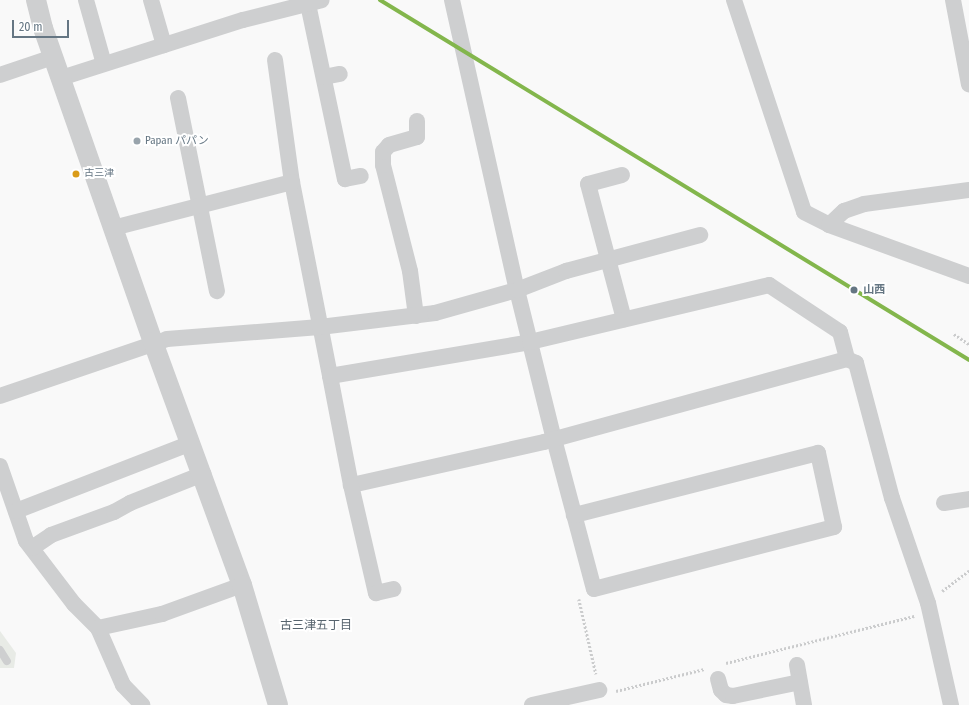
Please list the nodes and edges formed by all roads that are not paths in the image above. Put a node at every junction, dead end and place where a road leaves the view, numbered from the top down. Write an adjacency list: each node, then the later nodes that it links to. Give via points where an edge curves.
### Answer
1 (36, 0): 9 (street)
2 (86, 0): 11 (street)
3 (151, 0): 8 (street)
4 (452, 0): 29 (street)
5 (734, 0): 24 (street, via 804,212)
6 (953, 0): 16 (street)
7 (315, 2): 8 (street, via 242,20); 14 (street)
8 (164, 45): 11 (street)
9 (53, 57): 13 (street); 15 (street)
10 (275, 60): 21 (street)
11 (104, 64): 15 (street)
12 (340, 74): 14 (street)
13 (0, 75)
14 (324, 77): 20 (street, via 345,179)
15 (61, 78): 25 (street)
16 (969, 85)
17 (178, 98): 23 (street)
18 (417, 121): 31 (street, via 417,136 389,145 384,152 383,165 410,271)
19 (622, 175): 27 (street, via 588,184)
20 (361, 176)
21 (292, 182): 23 (street); 33 (street)
22 (969, 190): 24 (street, via 864,204 844,211)
23 (200, 204): 25 (street); 30 (street)
24 (829, 225): 28 (street)
25 (113, 228): 34 (street)
26 (700, 235): 27 (street)
27 (609, 260): 29 (street, via 566,270); 32 (street)
28 (969, 276)
29 (517, 290): 31 (street); 35 (street)
30 (217, 291)
31 (416, 316): 33 (street)
32 (624, 319): 35 (street); 36 (street, via 769,285 840,332)
33 (320, 327): 34 (street); 37 (street)
34 (153, 342): 38 (street); 40 (street)
35 (530, 342): 37 (street); 39 (street)
36 (847, 359): 39 (street); 62 (street, via 856,363 892,498 929,608)
37 (330, 376): 43 (street)
38 (0, 396)
39 (554, 439): 43 (street); 47 (street)
40 (191, 443): 42 (street); 46 (street)
41 (0, 466): 46 (street)
42 (203, 474): 48 (street, via 114,512 51,535); 49 (street)
43 (351, 485): 50 (street, via 376,593)
44 (969, 499): 45 (street)
45 (944, 503)
46 (16, 511): 48 (street, via 26,541)
47 (574, 515): 47 (street, via 594,589 834,526 818,453)
48 (32, 548): 51 (street, via 74,604)
49 (242, 585): 51 (street, via 162,614); 59 (street)
50 (394, 589)
51 (98, 628): 58 (street, via 123,685)
52 (0, 650): 53 (lane)
53 (7, 661)
54 (797, 665): 56 (street)
55 (716, 670): 56 (street, via 721,690 726,695 733,696)
56 (800, 682): 61 (street)
57 (603, 691): 60 (street)
58 (142, 705)
59 (278, 705)
60 (532, 705)
61 (804, 705)
62 (951, 705)

